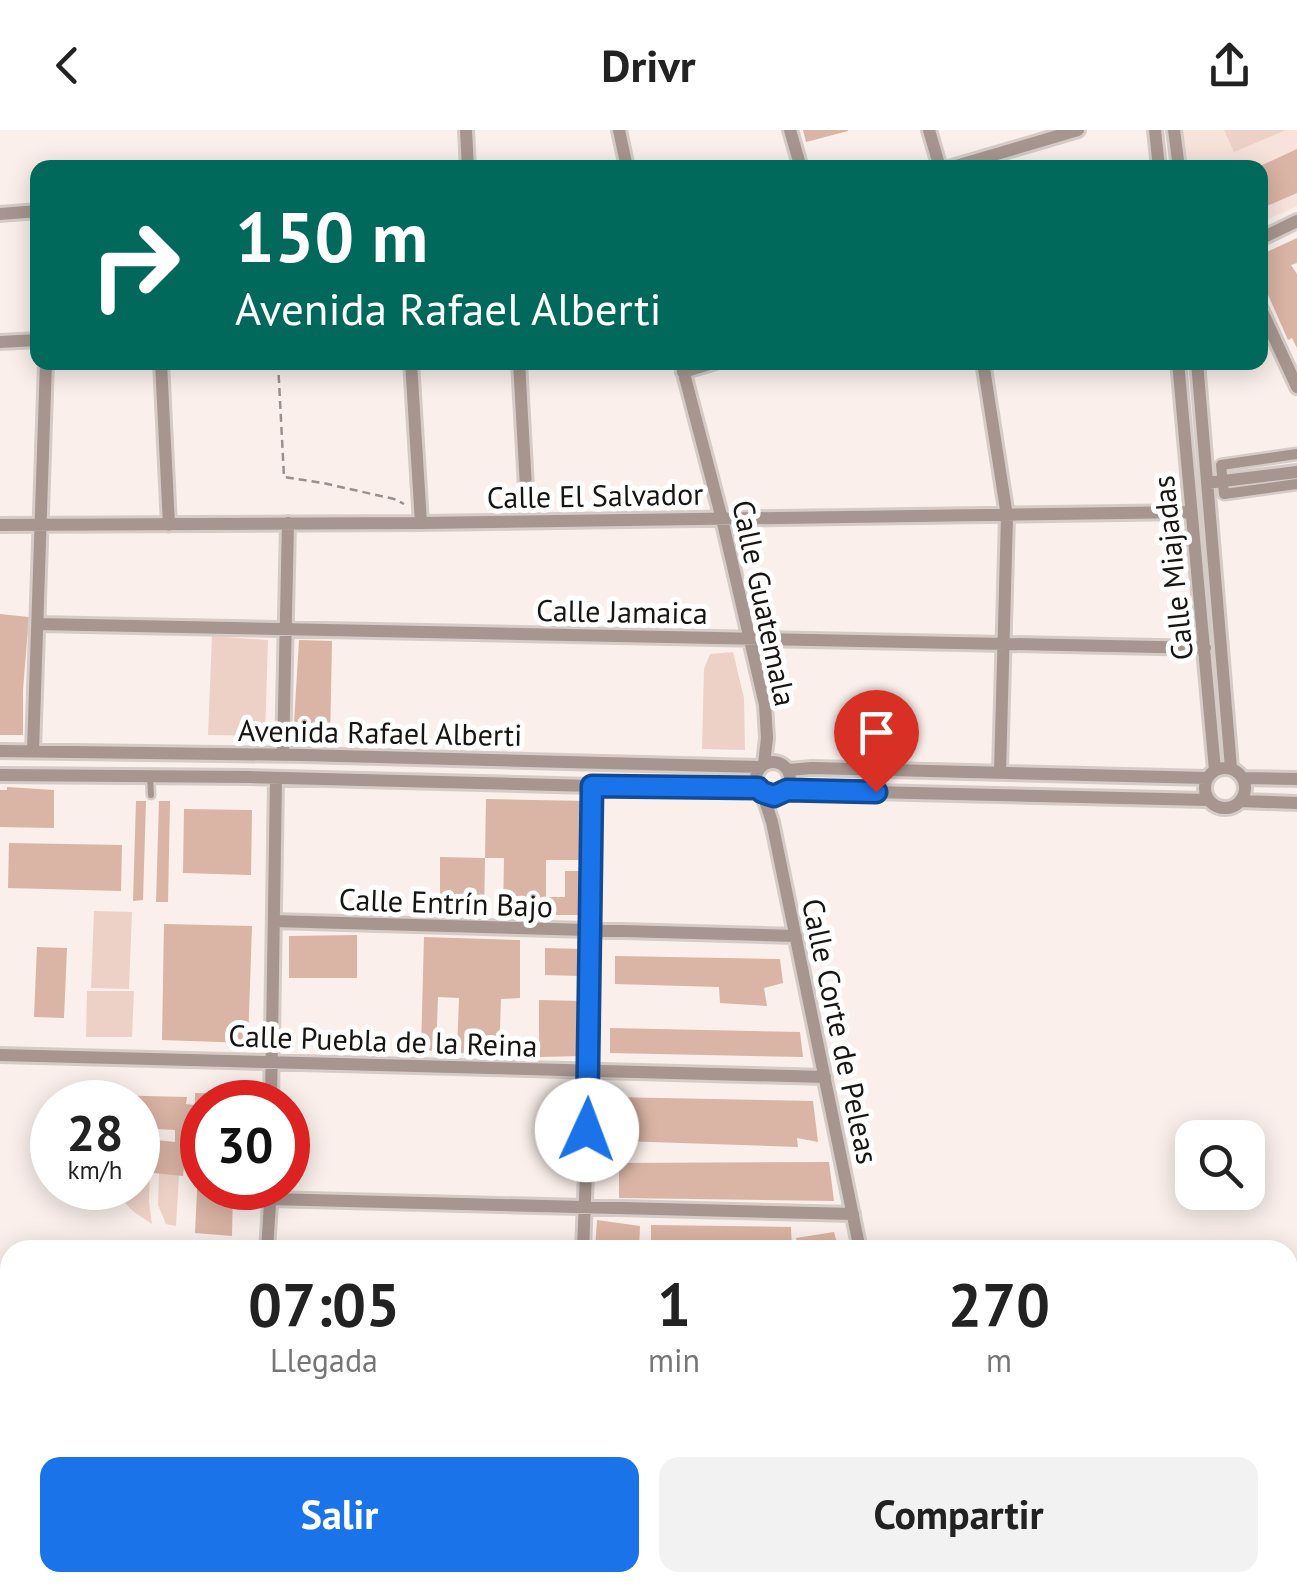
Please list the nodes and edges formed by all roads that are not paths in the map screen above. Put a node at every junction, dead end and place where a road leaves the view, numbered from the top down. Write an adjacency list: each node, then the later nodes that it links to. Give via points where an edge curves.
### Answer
1 (466, 130): 8 (street)
2 (619, 130): 9 (street)
3 (790, 130): 10 (street)
4 (929, 130): 11 (street)
5 (1078, 130): 12 (street)
6 (1155, 130): 13 (street)
7 (1174, 130): 14 (street)
8 (468, 160)
9 (625, 160)
10 (799, 160)
11 (938, 160)
12 (975, 160)
13 (1158, 160)
14 (1177, 160)
15 (30, 212): 16 (street)
16 (0, 214)
17 (1297, 222): 18 (street)
18 (1268, 235)
19 (1268, 324): 30 (street)
20 (30, 340): 21 (street)
21 (0, 342)
22 (46, 370): 42 (street)
23 (161, 370): 43 (street)
24 (412, 370): 38 (street)
25 (519, 370): 35 (street)
26 (683, 370): 39 (street, Calle Guatemala)
27 (984, 370): 37 (street)
28 (1179, 370): 36 (street, Calle Miajadas)
29 (1198, 370): 33 (street, Calle Miajadas)
30 (1297, 387)
31 (1297, 454): 34 (street, via 1221,465 1224,494)
32 (1297, 472): 33 (street)
33 (1207, 483): 55 (street, Calle Miajadas)
34 (1297, 484)
35 (526, 487)
36 (1191, 512): 37 (street, Calle El Salvador); 48 (street, Calle Miajadas)
37 (1007, 516): 39 (street, Calle El Salvador); 47 (street)
38 (421, 517): 39 (street, Calle El Salvador); 40 (street, Calle El Salvador)
39 (722, 519): 46 (street, Calle Guatemala)
40 (288, 524): 43 (street, Calle El Salvador); 45 (street)
41 (0, 525): 42 (street, Calle El Salvador)
42 (40, 525): 43 (street, Calle El Salvador); 44 (street)
43 (169, 525)
44 (38, 624): 45 (street, Calle Jamaica); 51 (street)
45 (286, 628): 46 (street, Calle Jamaica); 52 (street)
46 (749, 639): 47 (street, Calle Jamaica); 49 (street, Calle Guatemala)
47 (1002, 644): 48 (street, Calle Jamaica); 56 (street)
48 (1205, 648): 57 (street, Calle Miajadas)
49 (767, 738): 53 (street, Calle Guatemala); 54 (street, Calle Guatemala)
50 (0, 751): 51 (street, Avenida Rafael Alberti)
51 (33, 751): 52 (street, Avenida Rafael Alberti)
52 (284, 754): 53 (street, Avenida Rafael Alberti)
53 (761, 766): 54 (street); 64 (street)
54 (786, 768): 56 (street); 65 (street, via 790,784)
55 (1231, 768): 57 (street); 61 (street)
56 (1000, 772): 57 (street)
57 (1211, 774): 67 (street, via 1204,789)
58 (0, 775): 59 (street, Avenida Rafael Alberti)
59 (150, 777): 60 (street, Avenida Rafael Alberti); 66 (lane)
60 (276, 778): 63 (street, Avenida Rafael Alberti); 71 (street)
61 (1243, 778): 62 (street); 68 (street)
62 (1297, 779)
63 (592, 786): 64 (street, Avenida Rafael Alberti); 72 (street)
64 (760, 790): 65 (street); 70 (street, Calle Corte de Peleas)
65 (784, 792): 67 (street); 70 (street, Calle Corte de Peleas)
66 (151, 796)
67 (1208, 800): 68 (street, via 1224,808)
68 (1240, 801): 69 (street)
69 (1297, 803)
70 (772, 822): 73 (street, Calle Corte de Peleas)
71 (274, 921): 72 (street, Calle Entrín Bajo); 75 (street)
72 (590, 932): 73 (street, Calle Entrín Bajo); 76 (street)
73 (796, 936): 77 (street, Calle Corte de Peleas)
74 (0, 1055): 75 (street, Calle Puebla de la Reina)
75 (272, 1062): 76 (street, Calle Puebla de la Reina); 78 (street)
76 (590, 1070): 77 (street, Calle Puebla de la Reina); 80 (street)
77 (825, 1077): 82 (street, Calle Corte de Peleas)
78 (272, 1080)
79 (310, 1196): 80 (street)
80 (584, 1208): 82 (street); 84 (street)
81 (269, 1210): 83 (street)
82 (853, 1214): 85 (street, Calle Corte de Peleas)
83 (267, 1240)
84 (583, 1240)
85 (858, 1240)

